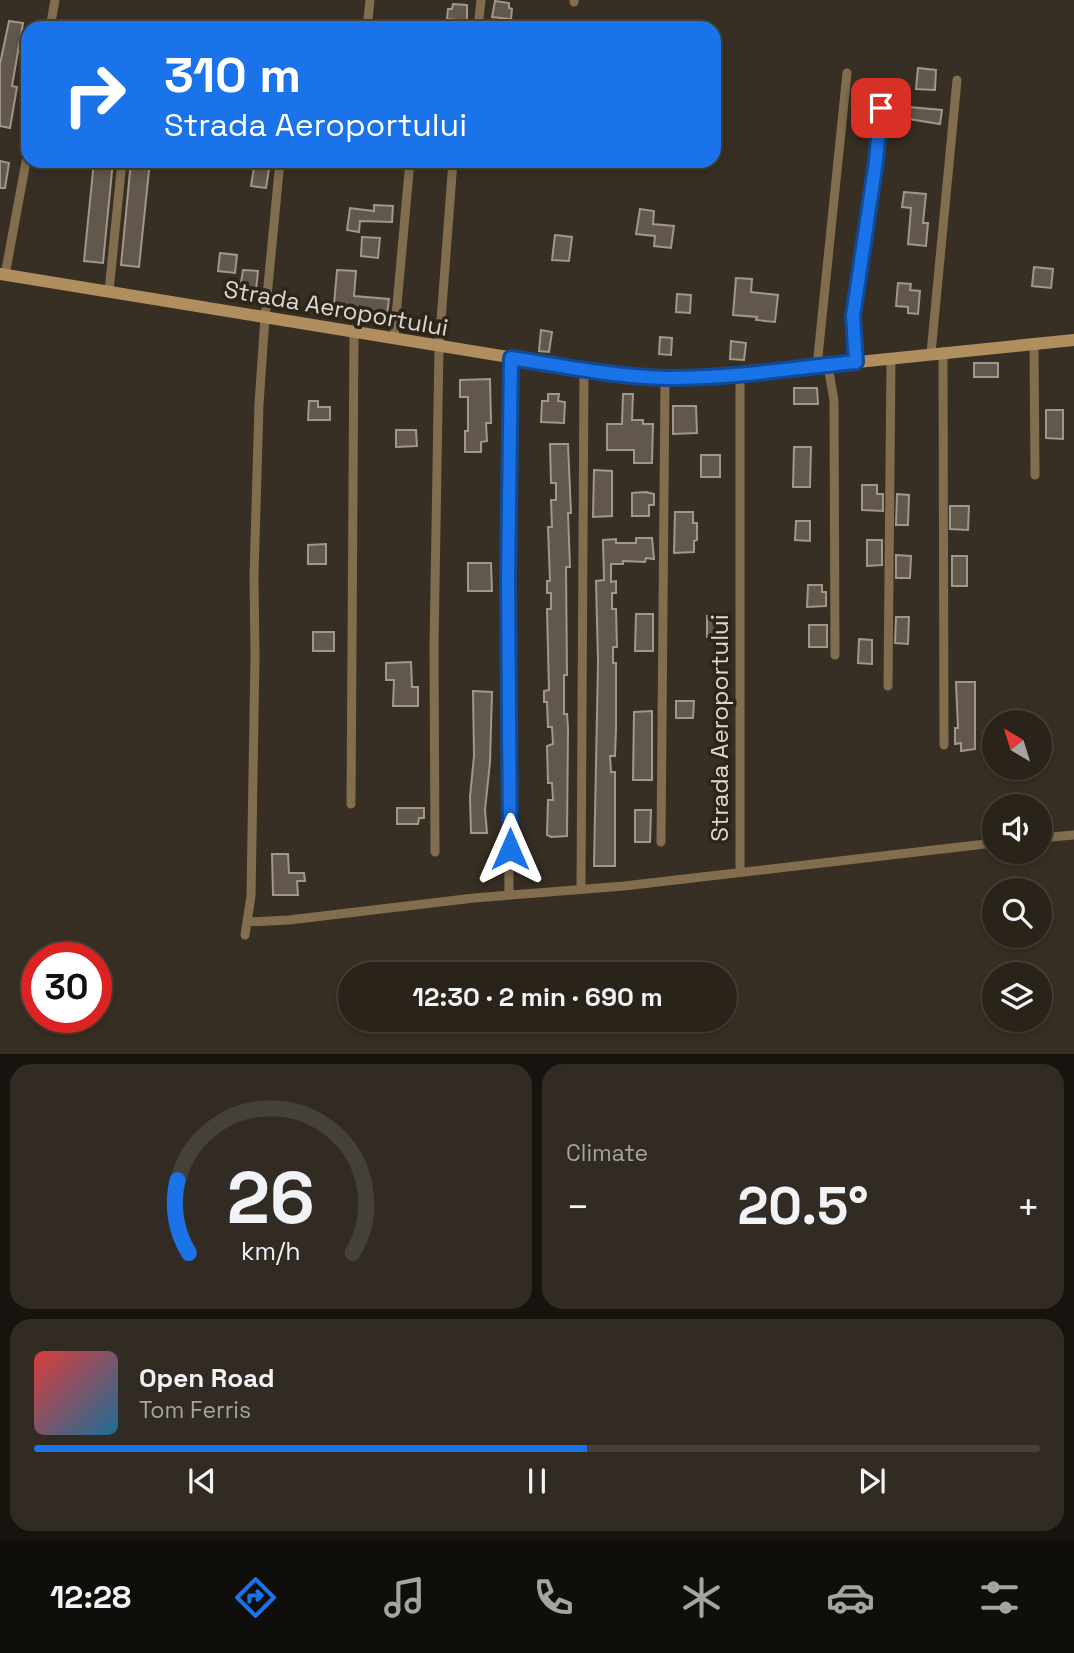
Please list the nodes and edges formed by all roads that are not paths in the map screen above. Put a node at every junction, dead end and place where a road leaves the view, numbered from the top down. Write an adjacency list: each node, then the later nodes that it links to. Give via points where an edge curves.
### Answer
1 (55, 0): 5 (street)
2 (370, 0): 4 (street)
3 (481, 0): 6 (street)
4 (368, 20)
5 (51, 21)
6 (479, 21)
7 (847, 73): 27 (street)
8 (957, 80): 23 (street)
9 (881, 108): 26 (street, via 853,316)
10 (24, 168): 15 (street)
11 (121, 168): 16 (street)
12 (279, 168): 17 (street)
13 (409, 168): 19 (street)
14 (452, 168): 22 (street)
15 (2, 274): 16 (street, Strada Aeroportului)
16 (109, 291): 17 (street, Strada Aeroportului)
17 (265, 317): 18 (street, Strada Aeroportului); 44 (street)
18 (354, 331): 19 (street, Strada Aeroportului); 35 (street)
19 (394, 338): 22 (street, Strada Aeroportului)
20 (1074, 340): 21 (street, Strada Aeroportului)
21 (1034, 344): 23 (street, Strada Aeroportului); 31 (street)
22 (439, 347): 24 (street, Strada Aeroportului); 40 (street)
23 (937, 353): 25 (street, Strada Aeroportului); 34 (street)
24 (511, 358): 28 (street, Strada Aeroportului); 43 (street)
25 (891, 358): 26 (street, Strada Aeroportului); 33 (street)
26 (856, 362): 27 (street, Strada Aeroportului)
27 (823, 365): 29 (street, Strada Aeroportului); 32 (street, via 834,401)
28 (584, 370): 30 (street, Strada Aeroportului); 42 (street)
29 (740, 374): 30 (street, Strada Aeroportului); 41 (street, Strada Aeroportului)
30 (665, 378): 38 (street)
31 (1035, 475)
32 (835, 655)
33 (888, 686)
34 (944, 745)
35 (351, 804)
36 (1074, 835): 37 (street)
37 (1052, 837)
38 (661, 842)
39 (982, 844): 41 (street)
40 (435, 852)
41 (740, 872): 42 (street)
42 (581, 889): 43 (street)
43 (509, 895): 44 (street)
44 (247, 922): 45 (street)
45 (245, 935)

